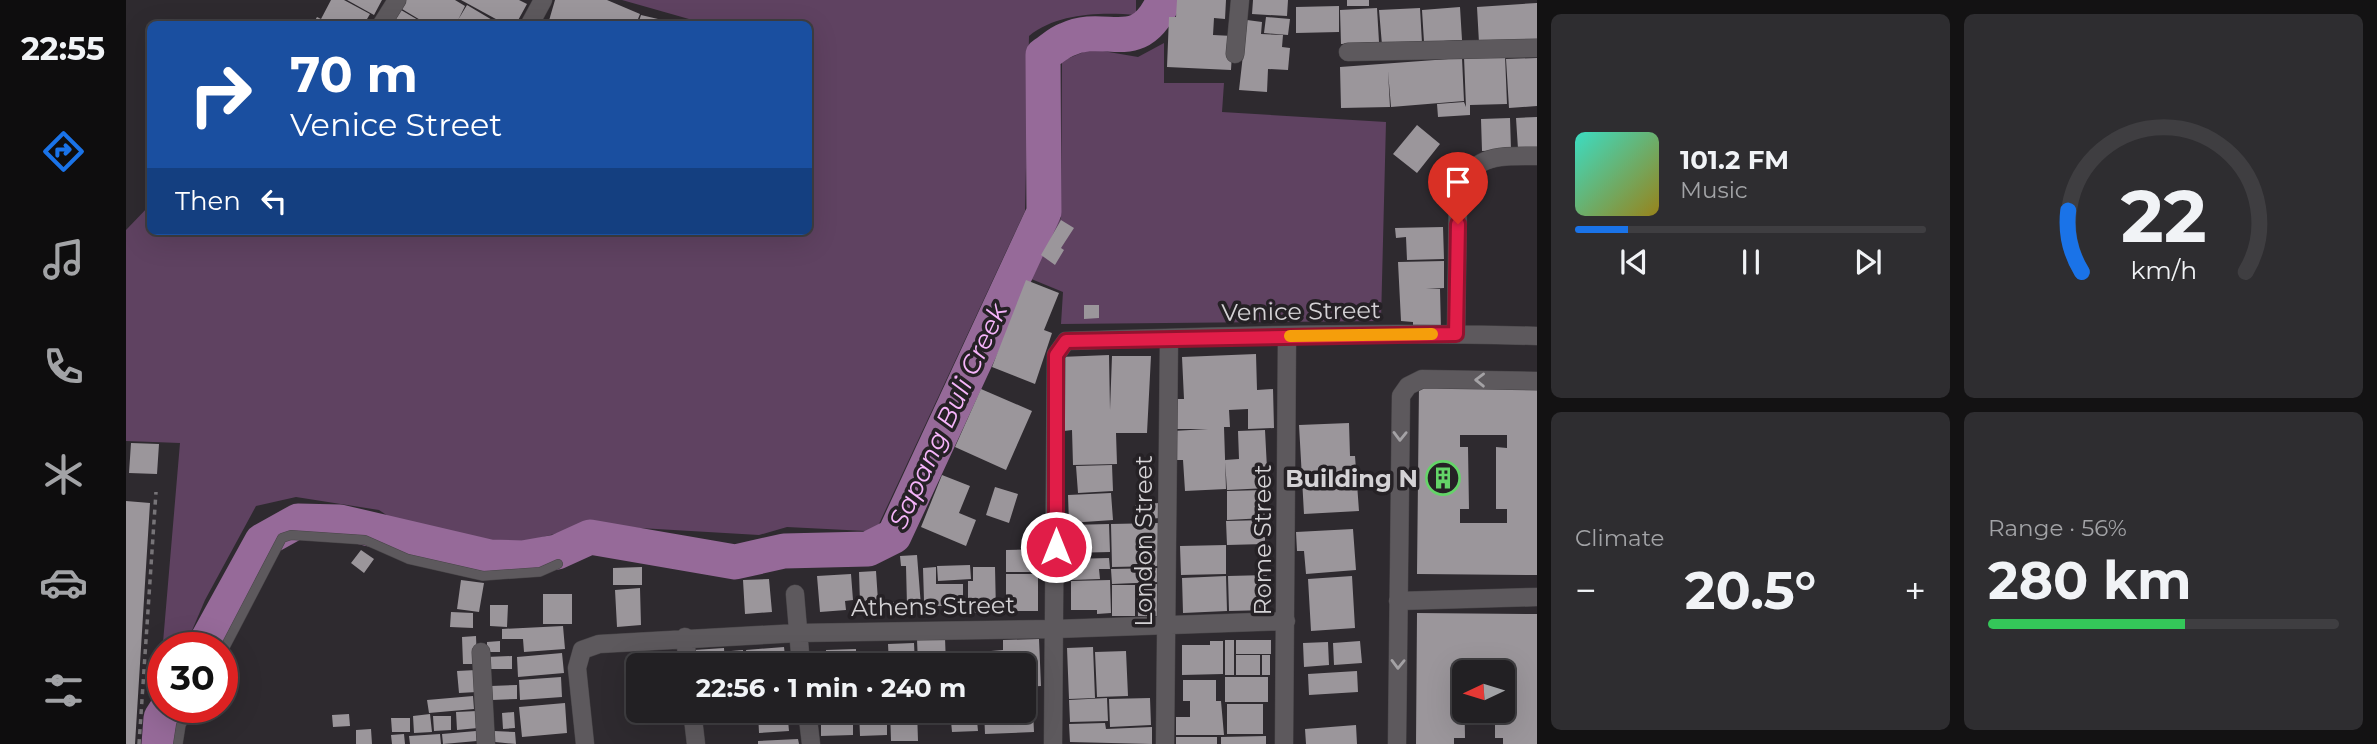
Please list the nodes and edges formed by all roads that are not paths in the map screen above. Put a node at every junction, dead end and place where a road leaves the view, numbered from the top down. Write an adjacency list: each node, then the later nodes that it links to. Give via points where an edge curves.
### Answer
1 (397, 0): 4 (street)
2 (543, 0): 5 (street)
3 (1240, 0): 8 (street)
4 (384, 21)
5 (532, 21)
6 (1537, 48): 7 (street)
7 (1348, 51)
8 (1235, 54)
9 (1537, 156): 10 (street, via 1494,156 1476,165 1463,181 1458,196)
10 (1456, 334): 11 (street, Venice Street); 12 (street, Venice Street)
11 (1287, 336): 13 (street, Venice Street); 19 (street, Rome Street)
12 (1537, 336)
13 (1169, 338): 20 (street, London Street); 21 (street, Venice Street, via 1066,341 1056,355)
14 (1537, 381): 18 (street, one-way to 18, via 1422,379 1401,396)
15 (558, 564): 22 (lane, via 540,572 483,576 408,559 365,540 291,536 277,542)
16 (796, 594): 23 (street)
17 (1537, 597): 18 (street)
18 (1398, 601): 39 (street, one-way to 39)
19 (1286, 621): 20 (street, Athens Street); 38 (street, Rome Street)
20 (1167, 624): 21 (street, Athens Street); 37 (street, London Street)
21 (1055, 629): 23 (street, Athens Street); 36 (street)
22 (232, 632)
23 (797, 632): 24 (street, Athens Street); 27 (street)
24 (685, 636): 26 (street); 33 (street, Athens Street, via 598,644 582,650 577,668)
25 (481, 652): 32 (street)
26 (687, 653)
27 (800, 653)
28 (182, 723): 31 (lane)
29 (694, 723): 34 (street)
30 (809, 723): 35 (street)
31 (178, 744)
32 (486, 744)
33 (585, 744)
34 (696, 744)
35 (811, 744)
36 (1052, 744)
37 (1165, 744)
38 (1284, 744)
39 (1397, 744)

